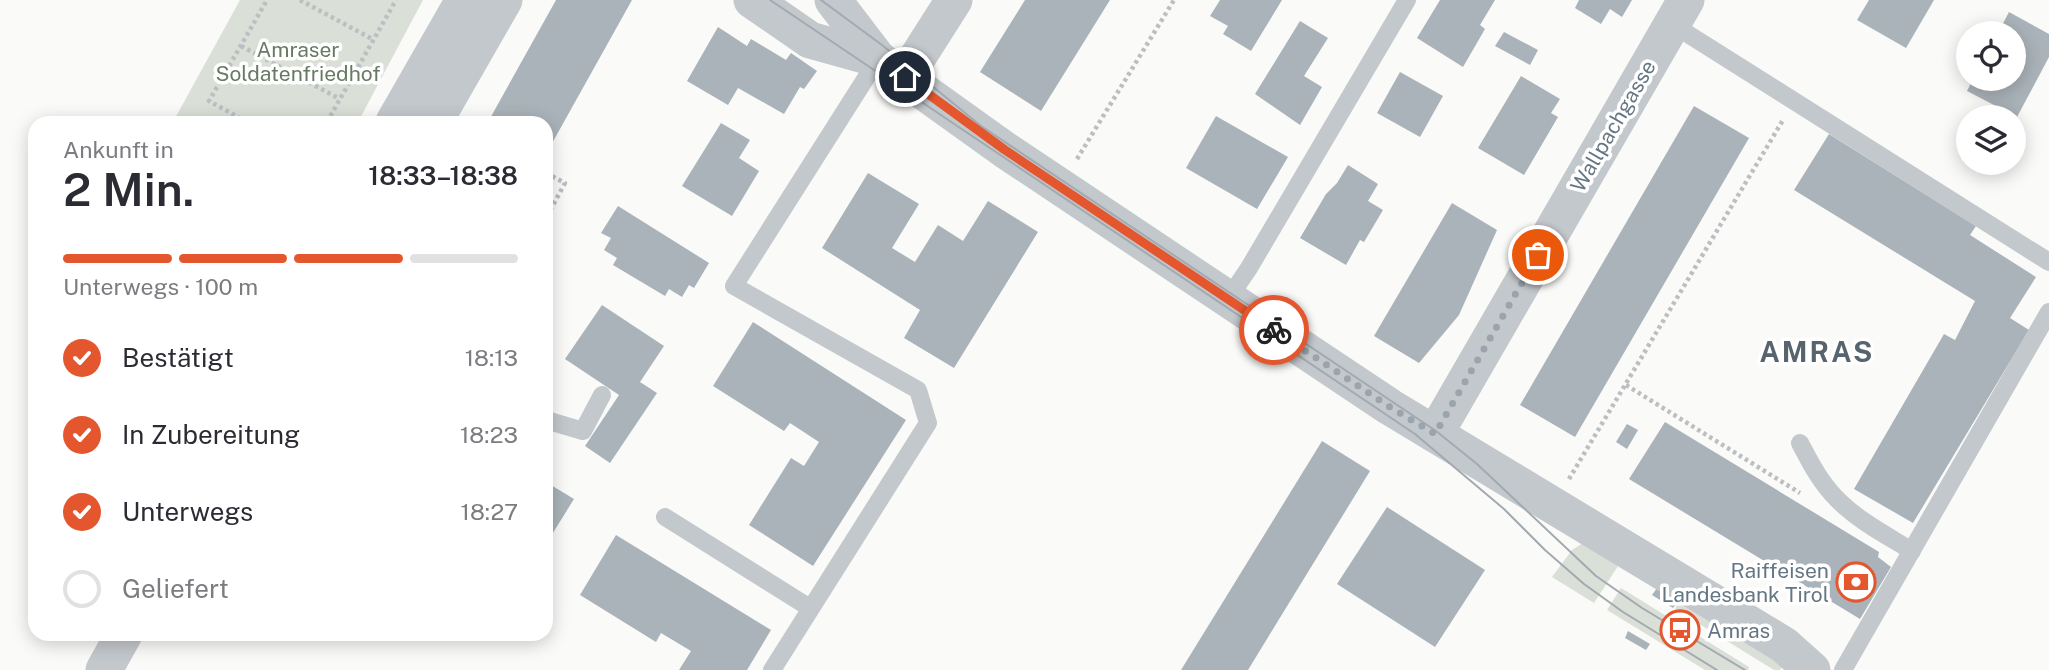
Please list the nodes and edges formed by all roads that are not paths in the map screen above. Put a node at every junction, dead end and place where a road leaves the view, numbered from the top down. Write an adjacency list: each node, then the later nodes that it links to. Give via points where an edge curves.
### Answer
1 (464, 0): 9 (street)
2 (504, 0): 9 (street)
3 (752, 0): 8 (street, via 810,40)
4 (833, 0): 8 (street)
5 (954, 0): 8 (street)
6 (1407, 0): 12 (lane)
7 (1679, 12): 11 (lane, via 1794,101); 16 (street, Wallpachgasse)
8 (892, 68): 12 (street, via 1005,150); 20 (lane, via 734,286 918,390 928,423)
9 (436, 97): 10 (street)
10 (404, 116)
11 (2049, 262)
12 (1228, 299): 16 (street)
13 (2049, 312): 19 (lane)
14 (602, 396): 15 (lane, via 583,432)
15 (553, 422)
16 (1435, 434): 24 (street, via 1784,645)
17 (1800, 443): 19 (lane, via 1836,498 1864,522)
18 (665, 517): 20 (lane)
19 (1912, 551): 25 (lane)
20 (810, 608): 23 (lane)
21 (120, 641): 22 (street)
22 (104, 670)
23 (772, 670)
24 (1812, 670)
25 (1843, 670)

